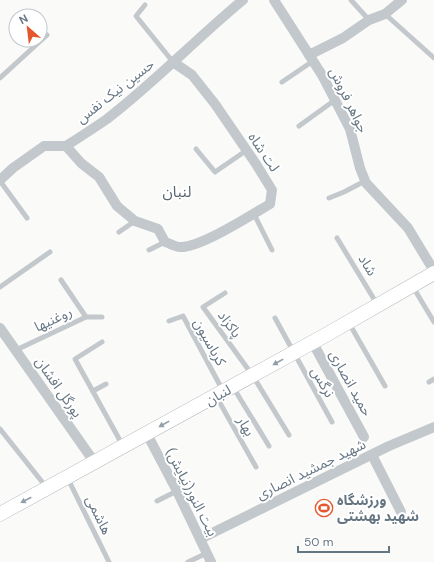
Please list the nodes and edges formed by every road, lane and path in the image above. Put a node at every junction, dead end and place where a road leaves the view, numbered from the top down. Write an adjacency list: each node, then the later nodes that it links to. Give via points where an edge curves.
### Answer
1 (243, 0): 11 (street, حسین نیک نفس)
2 (274, 0): 9 (street, جواهر فروش)
3 (351, 0): 7 (lane)
4 (402, 0): 6 (street)
5 (145, 5): 11 (lane, via 136,16)
6 (385, 14): 7 (street); 10 (lane)
7 (369, 20): 9 (street)
8 (33, 48): 12 (lane)
9 (311, 58): 13 (lane); 14 (street, جواهر فروش)
10 (434, 58)
11 (173, 62): 16 (street, حسین نیک نفس, via 107,119); 18 (street, لت شاه, via 192,75)
12 (0, 78)
13 (282, 82)
14 (335, 100): 15 (lane); 20 (street, جواهر فروش, via 350,129)
15 (299, 126)
16 (66, 146): 19 (street, via 44,146); 24 (street, via 98,177 117,206)
17 (196, 149): 18 (lane, via 214,172)
18 (247, 150): 22 (street, لت شاه, via 272,190 270,204)
19 (0, 180): 23 (lane)
20 (365, 181): 21 (lane); 31 (street, جواهر فروش, via 408,228)
21 (329, 198)
22 (254, 214): 27 (street, لت شاه, via 196,244 180,247); 29 (lane)
23 (27, 218)
24 (135, 221): 25 (lane); 27 (street, via 158,229)
25 (119, 232)
26 (337, 238): 36 (lane, شاد)
27 (165, 242): 28 (lane)
28 (149, 250)
29 (272, 250)
30 (50, 252): 34 (lane)
31 (434, 272): 33 (main road, لنبان)
32 (61, 280): 37 (lane)
33 (413, 286): 36 (main road, لنبان); 41 (lane)
34 (0, 287)
35 (225, 293): 48 (lane, پاکزاد, via 203,307)
36 (378, 305): 42 (main road, لنبان)
37 (86, 317): 38 (lane, روغنیها); 46 (lane, روغنیها)
38 (102, 317)
39 (275, 318): 47 (lane, نرگس)
40 (169, 321): 52 (lane, کرباسیون, via 183,316)
41 (434, 322)
42 (348, 323): 45 (main road, لنبان); 50 (lane)
43 (0, 328): 46 (street, پورگل افشان)
44 (102, 342): 51 (lane, via 75,359)
45 (313, 343): 47 (main road, لنبان); 58 (street, حمید انصاری)
46 (16, 350): 62 (street, پورگل افشان)
47 (293, 353): 48 (main road, لنبان, one-way to 48); 53 (lane, نرگس)
48 (253, 376): 52 (main road, لنبان); 57 (lane)
49 (106, 384): 51 (lane)
50 (385, 386)
51 (93, 391): 60 (lane)
52 (224, 391): 56 (main road, لنبان, one-way to 56); 59 (lane); 63 (lane, بهار)
53 (332, 422)
54 (434, 427): 61 (street, شهید جمشید انصاری)
55 (0, 429): 65 (lane)
56 (147, 434): 60 (main road, لنبان); 66 (street, بیت النور(نیایش))
57 (289, 435)
58 (364, 437)
59 (269, 446)
60 (124, 447): 62 (main road, لنبان)
61 (372, 455): 68 (street); 70 (street, شهید جمشید انصاری)
62 (95, 463): 64 (main road, لنبان)
63 (256, 467)
64 (67, 478): 65 (main road, لنبان); 72 (lane, هاشمی)
65 (48, 489): 69 (main road, لنبان, one-way to 69)
66 (177, 491): 67 (lane); 70 (street, بیت النور(نیایش))
67 (157, 501)
68 (401, 512)
69 (0, 514)
70 (200, 538): 71 (street, بیت النور(نیایش))
71 (209, 558): 73 (lane)
72 (109, 562)
73 (188, 562)

